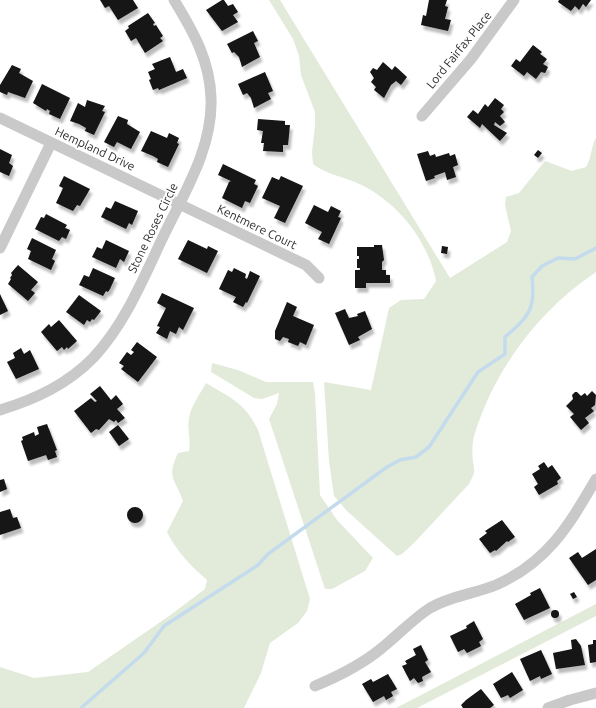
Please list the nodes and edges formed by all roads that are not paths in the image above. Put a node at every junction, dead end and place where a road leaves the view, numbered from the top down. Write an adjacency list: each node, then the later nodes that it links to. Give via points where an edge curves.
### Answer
1 (174, 0): 6 (street, Stone Roses Circle, via 203,51 212,98 211,116 203,149)
2 (511, 1): 3 (street, Lord Fairfax Place, via 471,58)
3 (422, 116)
4 (0, 118): 5 (street, Hempland Drive)
5 (51, 143): 6 (street, Hempland Drive); 7 (street)
6 (179, 204): 8 (street, Kentmere Court, via 306,265); 9 (street, Stone Roses Circle, via 127,313 102,347 65,382 25,402)
7 (0, 248)
8 (319, 278)
9 (0, 410)
10 (596, 479): 11 (street, via 569,525 538,558 519,572 497,584 435,605 422,613 383,648 339,676)
11 (315, 686)
12 (596, 693): 13 (street)
13 (548, 708)

